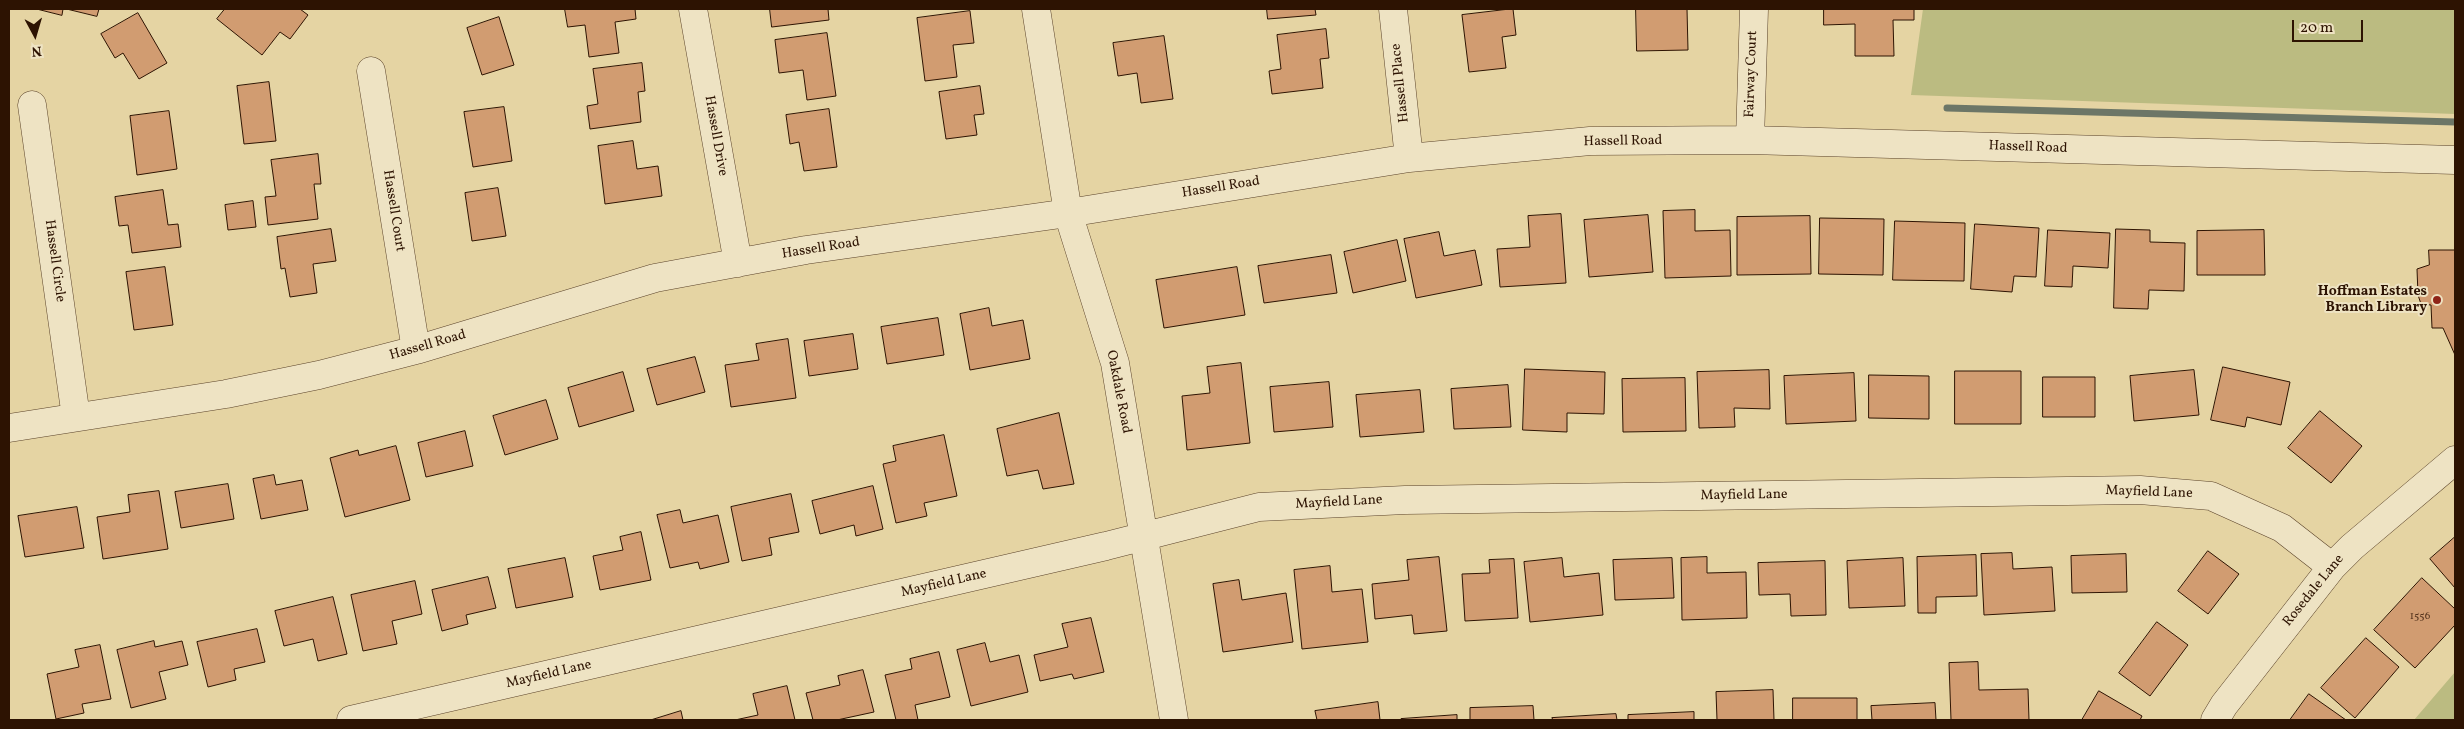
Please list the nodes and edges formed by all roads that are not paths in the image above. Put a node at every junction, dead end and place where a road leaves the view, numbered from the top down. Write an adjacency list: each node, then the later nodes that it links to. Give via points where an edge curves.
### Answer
1 (693, 9): 11 (street, Hassell Drive)
2 (1036, 9): 10 (street, Oakdale Road)
3 (1393, 9): 8 (street, Hassell Place)
4 (1754, 9): 7 (street, Fairway Court)
5 (371, 71): 12 (street, Hassell Court)
6 (32, 104): 13 (street, Hassell Circle)
7 (1750, 140): 8 (street, Hassell Road, via 1590,141); 9 (street, Hassell Road)
8 (1410, 158): 10 (street, Hassell Road)
9 (2455, 160)
10 (1068, 213): 11 (street, Hassell Road, via 806,250); 16 (street, Oakdale Road, via 1115,363)
11 (738, 263): 12 (street, Hassell Road, via 655,278)
12 (416, 350): 13 (street, Hassell Road, via 226,394)
13 (76, 417): 14 (street, Hassell Road)
14 (9, 428)
15 (2455, 460): 17 (street, Rosedale Lane)
16 (1143, 538): 17 (street, Mayfield Lane, via 1259,507 1405,500 2140,490 2211,496 2282,528); 18 (street, Mayfield Lane); 19 (street, Oakdale Road)
17 (2332, 567): 20 (street, Rosedale Lane)
18 (351, 720)
19 (1174, 720)
20 (2215, 720)

